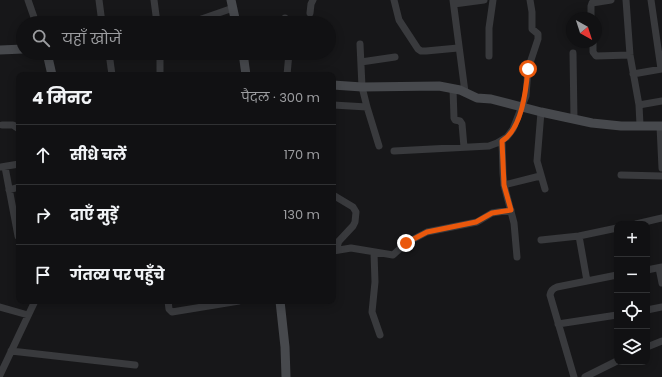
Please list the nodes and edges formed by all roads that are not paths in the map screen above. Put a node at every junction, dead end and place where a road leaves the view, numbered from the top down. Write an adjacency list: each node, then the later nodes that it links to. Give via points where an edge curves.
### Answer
1 (28, 0): 16 (street)
2 (99, 0): 17 (street)
3 (154, 0): 18 (street)
4 (314, 0): 15 (street)
5 (394, 0): 22 (street, via 399,20 418,49 426,51)
6 (484, 0): 12 (street)
7 (494, 0): 28 (street, via 489,28)
8 (530, 0): 51 (street, via 532,29 538,34 538,39 528,69 527,90)
9 (611, 0): 14 (street, via 592,3)
10 (626, 0): 27 (street)
11 (651, 0): 36 (street)
12 (454, 2): 22 (street)
13 (232, 4): 19 (street); 20 (street)
14 (591, 12)
15 (310, 13)
16 (34, 16)
17 (100, 16)
18 (156, 16)
19 (205, 16)
20 (235, 16)
21 (360, 44): 35 (street)
22 (458, 48): 46 (street)
23 (593, 48): 27 (street, via 596,56)
24 (16, 49): 25 (street)
25 (0, 50)
26 (573, 53): 53 (street)
27 (630, 55): 42 (street)
28 (489, 56)
29 (396, 57): 35 (street)
30 (48, 60): 37 (street)
31 (110, 60): 38 (street)
32 (160, 60): 39 (street)
33 (244, 60): 40 (street)
34 (288, 60): 41 (street)
35 (361, 62): 44 (street)
36 (662, 69): 42 (street)
37 (51, 72)
38 (112, 72)
39 (160, 72)
40 (246, 72)
41 (287, 72)
42 (633, 74): 49 (street)
43 (336, 85): 44 (street)
44 (362, 87): 45 (street, via 422,85); 50 (street)
45 (453, 88): 46 (street); 60 (street, via 454,118 462,124)
46 (465, 92): 51 (street, via 473,97)
47 (662, 101): 49 (street)
48 (336, 105): 50 (street)
49 (639, 105): 55 (street)
50 (367, 107): 59 (street)
51 (522, 107): 52 (street); 58 (street, via 514,129)
52 (541, 112): 53 (street); 66 (street, via 536,161)
53 (574, 119): 55 (street, via 611,125)
54 (2, 125): 57 (street)
55 (640, 125): 56 (street)
56 (661, 126): 64 (street)
57 (16, 127)
58 (502, 141): 60 (street, via 489,146); 68 (street)
59 (379, 146)
60 (464, 147): 61 (street)
61 (394, 151)
62 (16, 165): 63 (street)
63 (2, 167): 71 (street)
64 (662, 168)
65 (621, 175): 67 (street)
66 (540, 176): 68 (street); 70 (street)
67 (662, 176)
68 (504, 185): 73 (street)
69 (16, 188): 71 (street)
70 (545, 189)
71 (9, 190): 76 (street)
72 (336, 197): 80 (street, via 353,207 356,212 353,226)
73 (511, 210): 82 (street, via 492,213 476,222 427,232 406,243 393,255); 83 (street, via 516,229)
74 (662, 218): 75 (street)
75 (649, 221)
76 (16, 226)
77 (614, 229): 78 (street)
78 (579, 236): 79 (street); 87 (street)
79 (541, 240)
80 (336, 246)
81 (336, 250): 82 (street, via 351,248)
82 (374, 253): 99 (street, via 372,312)
83 (517, 257)
84 (661, 268): 85 (street); 88 (street)
85 (650, 270)
86 (614, 276): 87 (street)
87 (587, 281): 98 (street, via 557,287 551,291)
88 (662, 283)
89 (34, 304): 96 (street)
90 (168, 304): 91 (street, via 172,312)
91 (221, 304)
92 (280, 304): 107 (street)
93 (662, 307): 95 (street)
94 (0, 308): 96 (street)
95 (650, 309)
96 (28, 315): 102 (street)
97 (614, 315): 98 (street)
98 (558, 324): 108 (street)
99 (380, 335)
100 (662, 341): 101 (street)
101 (650, 346)
102 (11, 351): 104 (street); 106 (street)
103 (614, 364): 105 (street)
104 (135, 365)
105 (598, 374): 109 (street)
106 (0, 375)
107 (286, 377)
108 (574, 377)
109 (585, 377)

